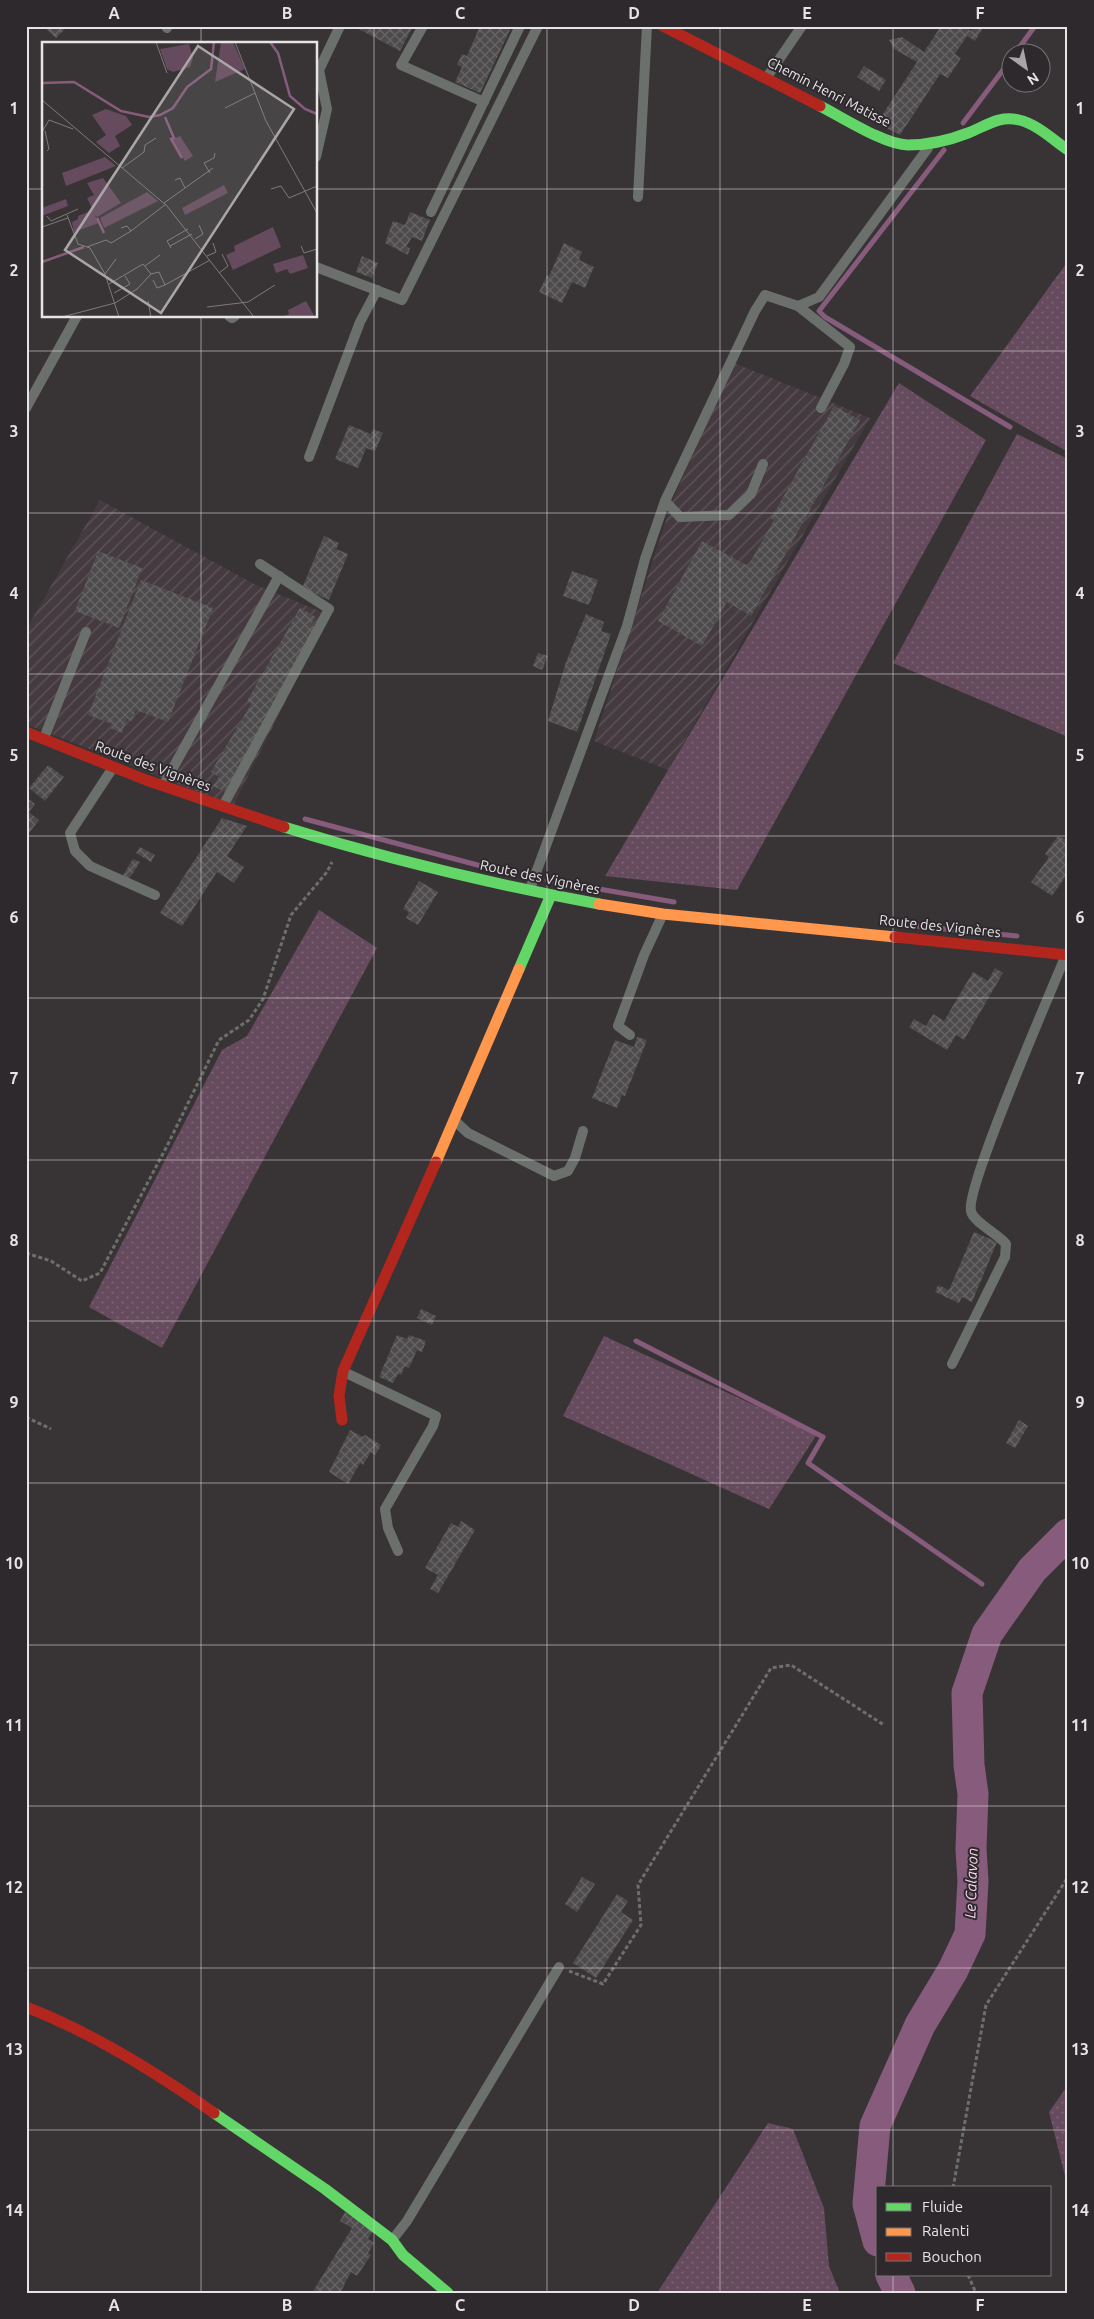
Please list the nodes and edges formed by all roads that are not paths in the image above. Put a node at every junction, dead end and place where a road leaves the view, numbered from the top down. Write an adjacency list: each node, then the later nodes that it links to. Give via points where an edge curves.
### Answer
1 (340, 26): 8 (lane)
2 (423, 26): 10 (lane, via 401,65)
3 (520, 26): 10 (lane)
4 (538, 26): 17 (lane, via 402,300)
5 (647, 26): 14 (lane)
6 (663, 26): 9 (street, Chemin Henri Matisse)
7 (802, 26): 9 (lane)
8 (318, 73): 12 (lane, via 326,108)
9 (766, 78): 11 (street, Chemin Henri Matisse, via 878,136 906,145)
10 (484, 102): 15 (lane)
11 (931, 143): 13 (street, Chemin Henri Matisse, via 968,133 1002,118 1020,120); 18 (lane, via 819,297)
12 (318, 147)
13 (1068, 150)
14 (638, 197)
15 (431, 212)
16 (318, 268): 17 (lane)
17 (377, 290): 22 (lane, via 360,322)
18 (798, 306): 21 (lane, via 850,347); 24 (lane, via 765,295)
19 (76, 318): 20 (lane)
20 (26, 408)
21 (820, 408)
22 (309, 457)
23 (763, 464): 24 (lane, via 751,494 729,515 680,517)
24 (665, 501): 33 (lane, via 627,626)
25 (260, 564): 26 (lane)
26 (279, 576): 31 (lane); 32 (lane, via 329,608)
27 (86, 632): 29 (lane)
28 (26, 732): 29 (street, Route des Vignères)
29 (43, 739): 30 (street, Route des Vignères)
30 (112, 768): 31 (street, Route des Vignères); 34 (lane, via 70,833 75,851 90,866)
31 (163, 786): 32 (street, Route des Vignères)
32 (222, 807): 33 (street, Route des Vignères, via 340,844)
33 (529, 891): 35 (street, Route des Vignères)
34 (155, 895)
35 (551, 895): 36 (street, Route des Vignères); 39 (street)
36 (663, 914): 37 (street, Route des Vignères); 38 (lane, via 620,1018 618,1026)
37 (1067, 955): 41 (lane, via 971,1198 971,1211 978,1222 1006,1244 1005,1257)
38 (630, 1035)
39 (454, 1120): 40 (lane, via 468,1133 554,1176 568,1171); 42 (street)
40 (583, 1131)
41 (952, 1364)
42 (343, 1371): 43 (street, via 339,1396); 44 (lane, via 436,1416 385,1509 388,1528)
43 (342, 1420)
44 (398, 1551)
45 (559, 1967): 47 (lane, via 408,2221)
46 (26, 2007): 47 (street, via 59,2020 158,2075 325,2189)
47 (392, 2240): 48 (street, via 403,2256)
48 (448, 2293)

